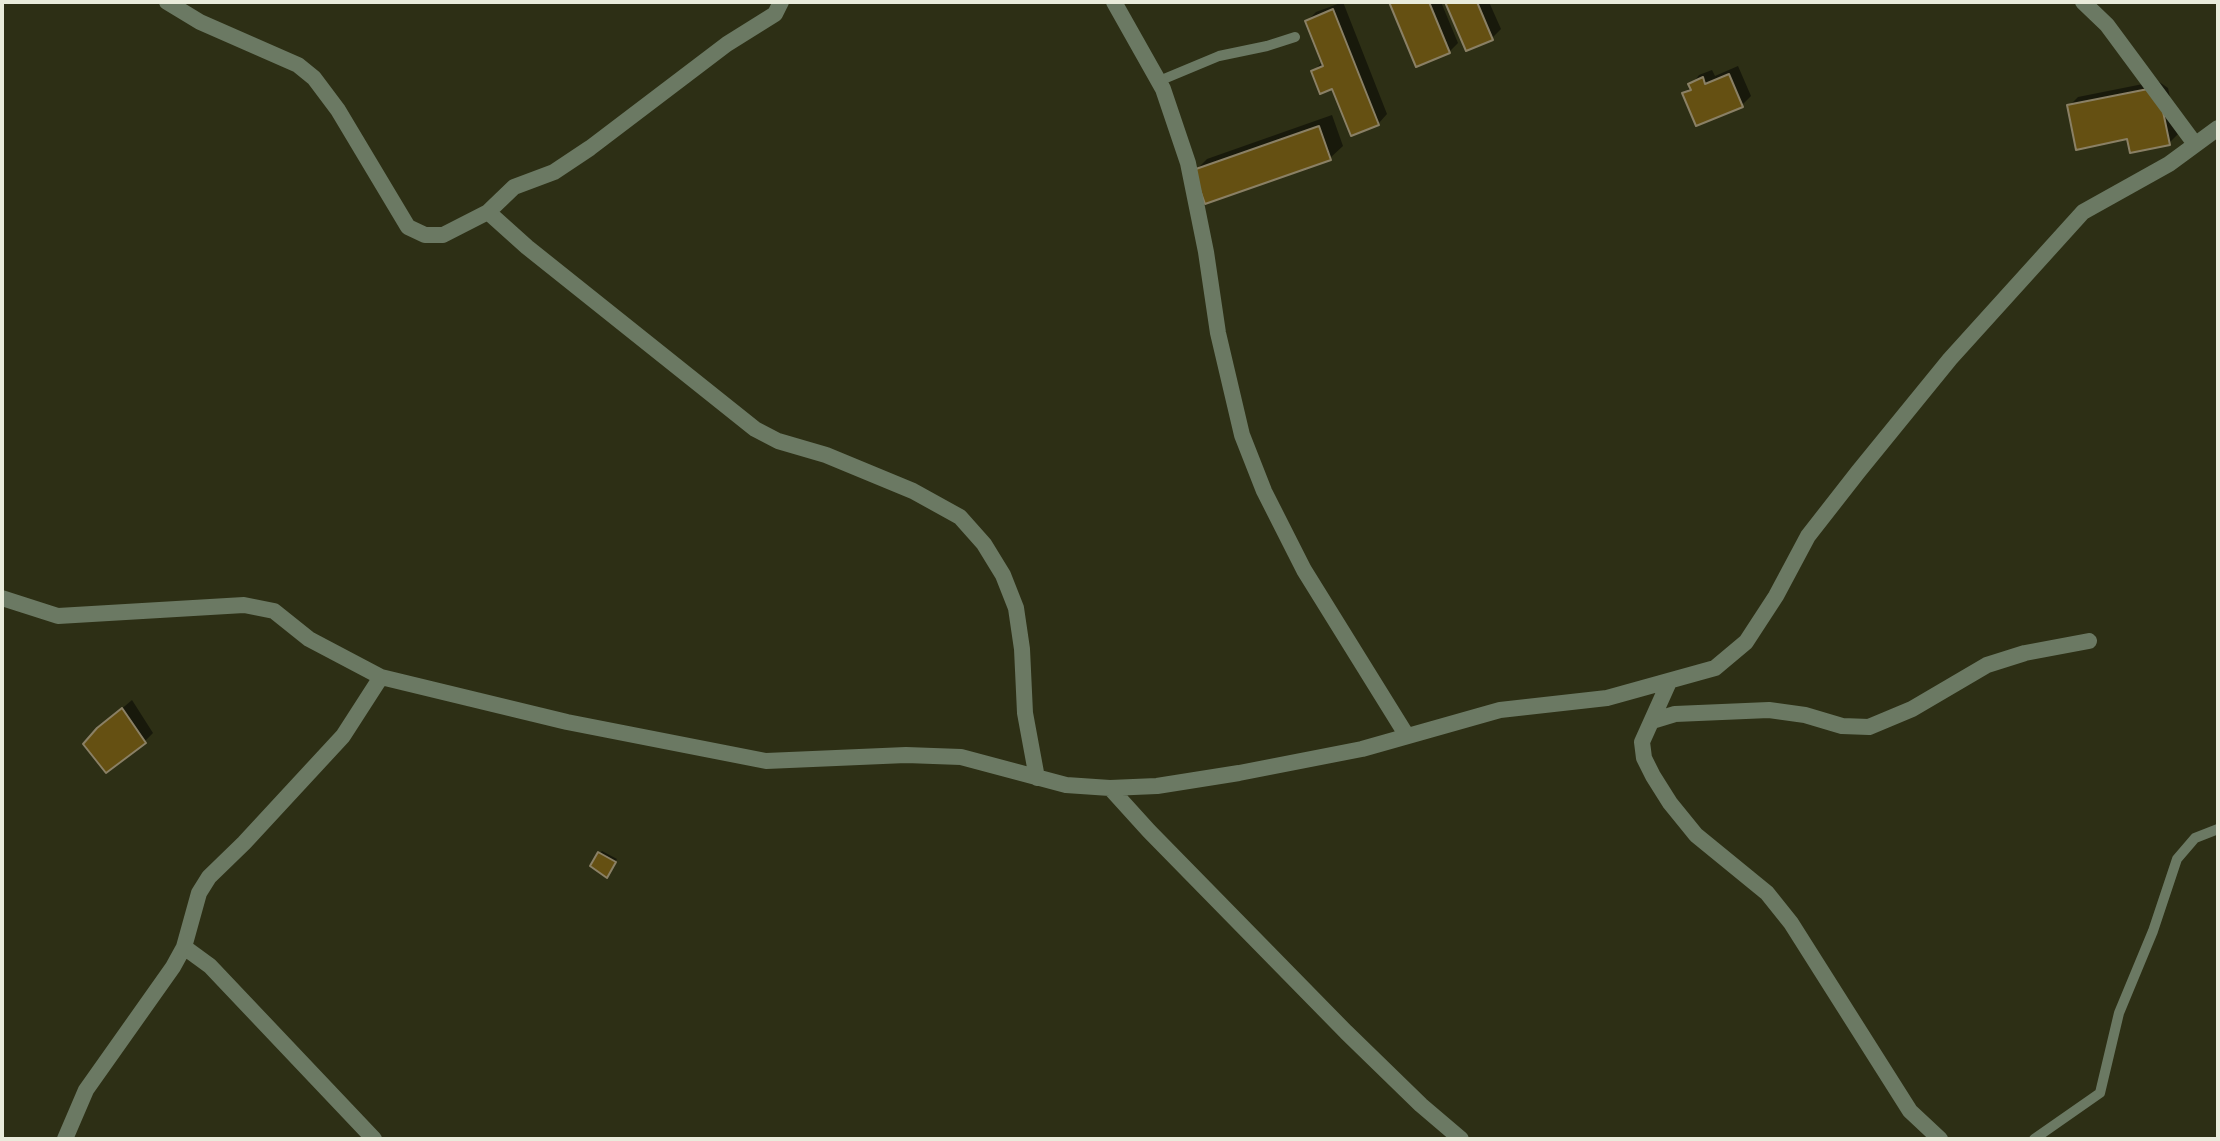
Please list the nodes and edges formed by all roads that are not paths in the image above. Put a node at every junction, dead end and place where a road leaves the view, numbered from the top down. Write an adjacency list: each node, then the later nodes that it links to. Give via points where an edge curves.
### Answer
1 (167, 2): 9 (street, via 298,65 314,78 408,227 425,235 443,235)
2 (781, 2): 9 (street, via 775,14 590,148 554,172 514,187)
3 (1114, 2): 6 (street)
4 (2083, 2): 8 (street, via 2107,25)
5 (1295, 37): 6 (lane, via 1219,56)
6 (1159, 81): 15 (street, via 1188,163 1242,435 1304,570)
7 (2218, 128): 8 (street)
8 (2195, 144): 13 (street, via 2083,212 1950,359 1858,472 1808,536 1746,642 1715,668)
9 (488, 212): 16 (street, via 755,429 913,491 960,517 984,544 1016,608)
10 (2, 598): 12 (street, via 58,616 244,605 274,611 309,639)
11 (2089, 641): 14 (street, via 1987,665 1912,709 1869,727 1769,710 1675,714)
12 (381, 677): 16 (street, via 567,722 766,761 961,757); 19 (street, via 343,736 209,877 199,893)
13 (1669, 682): 14 (street); 15 (street, via 1607,698 1500,710)
14 (1652, 721): 23 (street, via 1642,742 1644,758 1670,803 1696,835 1767,893 1910,1111)
15 (1407, 736): 17 (street, via 1239,773)
16 (1037, 778): 17 (street)
17 (1110, 788): 22 (street, via 1346,1032)
18 (2218, 829): 24 (lane, via 2195,838 2177,859 2119,1013 2100,1093)
19 (184, 947): 20 (street, via 86,1090); 21 (street, via 210,966)
20 (65, 1139)
21 (374, 1139)
22 (1461, 1139)
23 (1940, 1139)
24 (2034, 1139)

